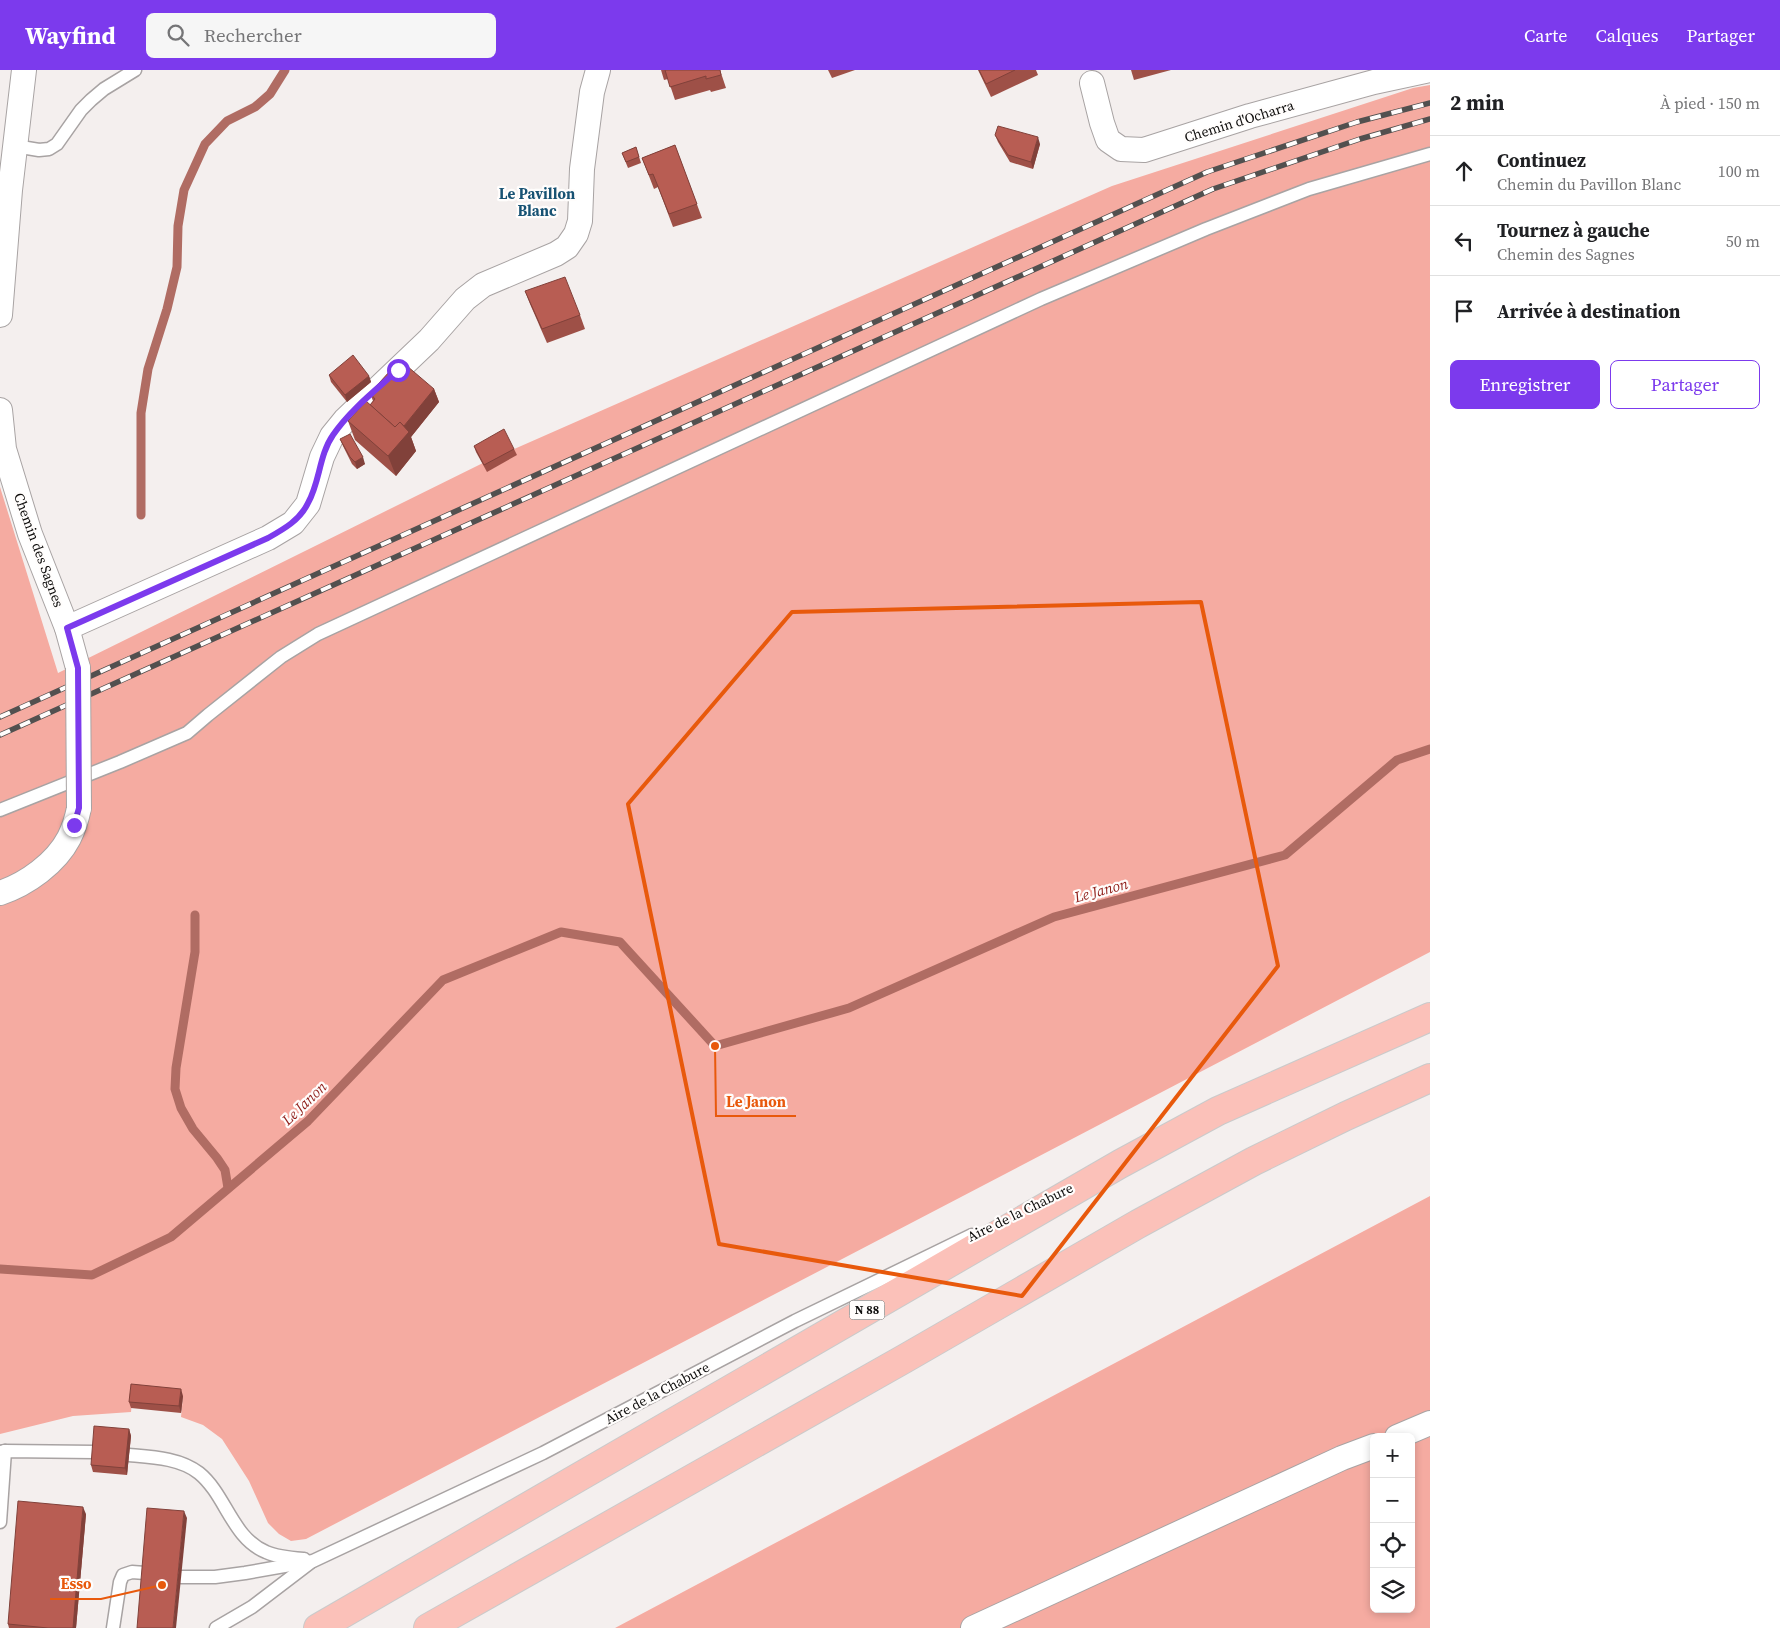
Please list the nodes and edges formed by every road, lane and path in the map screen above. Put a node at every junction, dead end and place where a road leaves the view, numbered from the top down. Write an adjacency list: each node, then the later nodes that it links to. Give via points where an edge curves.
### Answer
1 (24, 70): 6 (street)
2 (135, 70): 6 (lane, via 91,100 57,144 40,150)
3 (598, 70): 10 (street, via 582,169 580,220 568,246 483,286 465,299 429,340 332,436 308,504 293,523 268,538)
4 (1430, 70): 5 (street, Chemin d'Ocharra, via 1250,116 1144,150 1121,149 1108,140)
5 (1092, 83)
6 (15, 146): 8 (street)
7 (1430, 154): 11 (lane, via 1309,189 1032,303 326,630 281,657 187,733)
8 (0, 315)
9 (0, 410): 10 (street, Chemin des Sagnes, via 4,449 30,534)
10 (67, 628): 12 (street, Chemin des Sagnes, bridge, via 78,668 79,808 69,839 48,864)
11 (0, 810)
12 (0, 893)
13 (1430, 1017): 15 (highway, N 88, via 1218,1111)
14 (1430, 1078): 29 (highway, via 1263,1157 1138,1224)
15 (1120, 1164): 23 (lane, Aire de la Chabure, via 795,1321 543,1454); 28 (highway, N 88)
16 (1430, 1424): 17 (street)
17 (1407, 1433)
18 (1370, 1448): 30 (street)
19 (2, 1451): 20 (lane); 22 (lane)
20 (95, 1452)
21 (129, 1455): 23 (lane, via 172,1461 198,1473 209,1483 245,1539 255,1547 267,1553)
22 (0, 1522)
23 (313, 1561): 25 (lane, Aire de la Chabure, via 222,1576); 27 (lane, via 252,1607)
24 (145, 1573): 26 (lane, via 124,1575)
25 (181, 1577)
26 (113, 1628)
27 (216, 1628)
28 (318, 1628)
29 (428, 1628)
30 (973, 1628)

